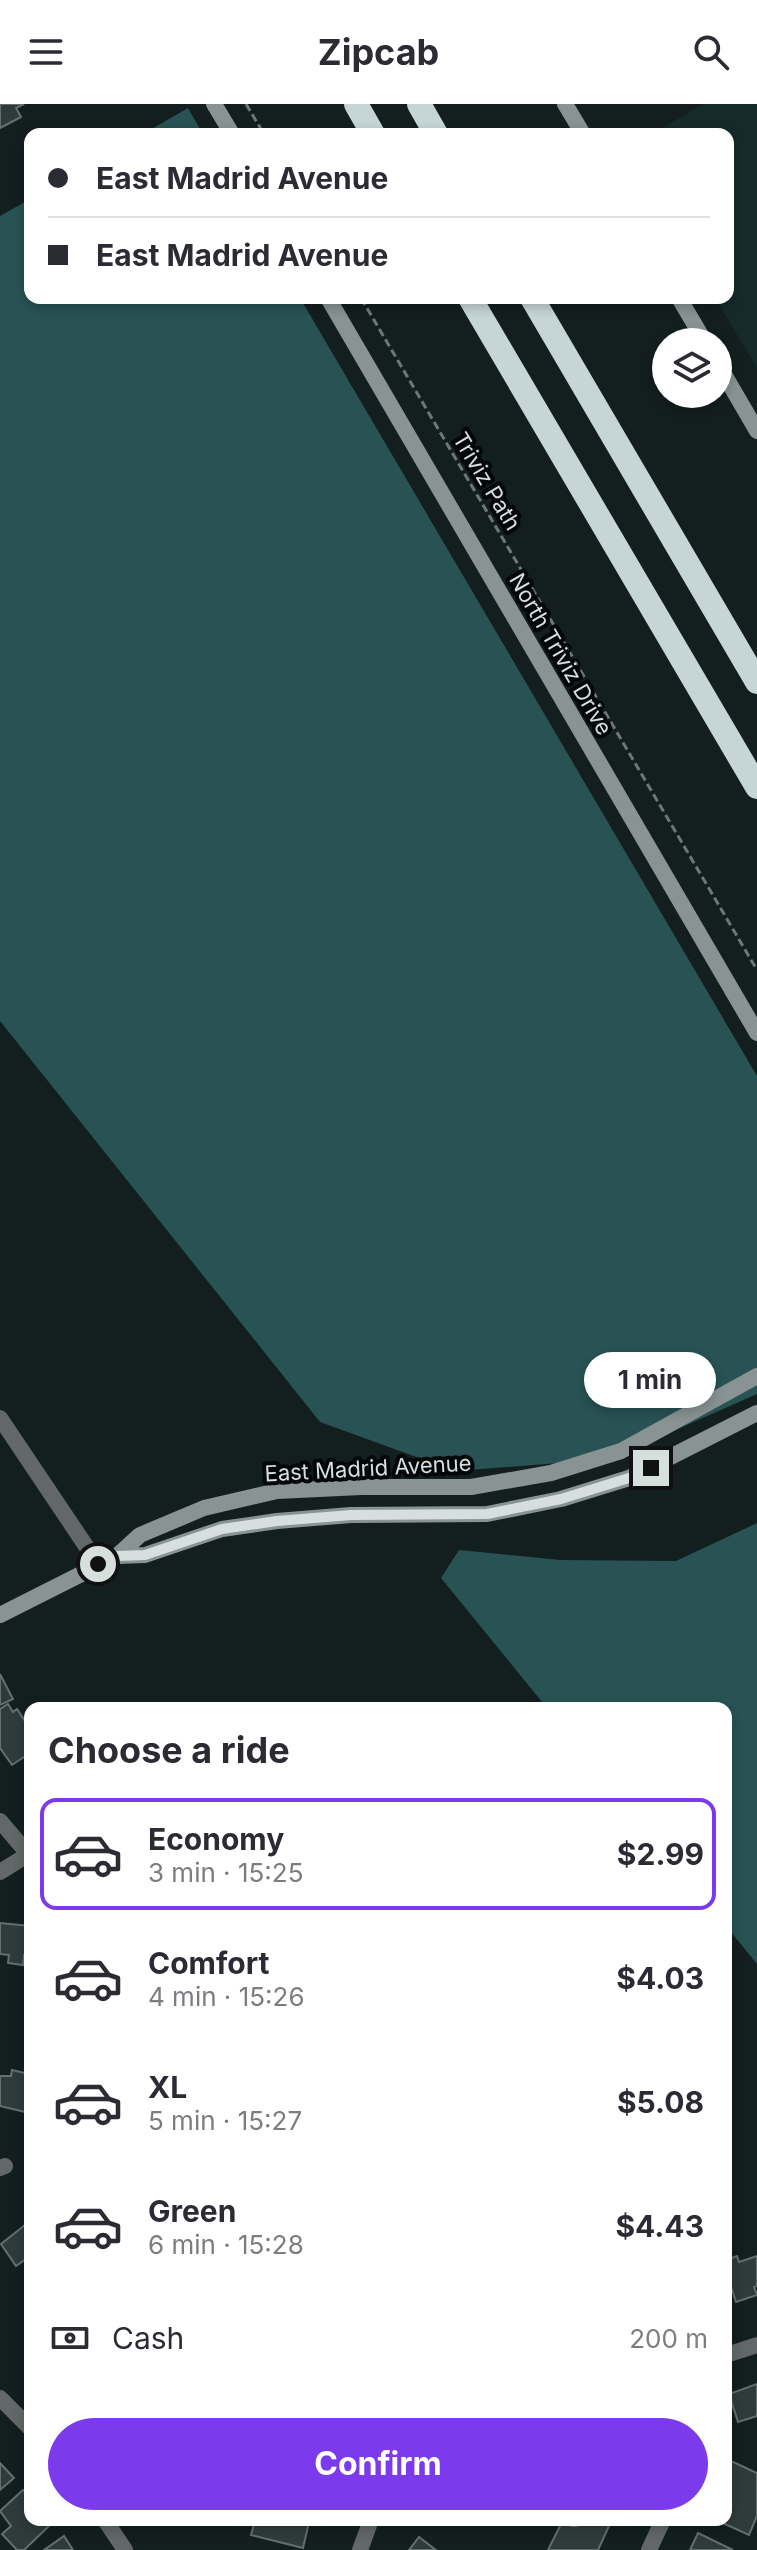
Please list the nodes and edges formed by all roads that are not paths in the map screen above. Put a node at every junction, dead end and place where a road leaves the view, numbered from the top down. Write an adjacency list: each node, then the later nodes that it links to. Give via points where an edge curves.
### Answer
1 (214, 104): 5 (street)
2 (356, 104): 6 (highway)
3 (419, 104): 7 (highway)
4 (565, 104): 8 (street)
5 (228, 128)
6 (370, 128)
7 (433, 128)
8 (579, 128)
9 (332, 304): 18 (street, North Triviz Drive)
10 (474, 304): 17 (highway)
11 (536, 304): 16 (highway)
12 (683, 304): 13 (street)
13 (697, 328)
14 (732, 388): 15 (street)
15 (757, 431)
16 (757, 682)
17 (757, 787)
18 (757, 1033)
19 (757, 1376): 22 (street, East Madrid Avenue, via 621,1451 551,1473 471,1487 277,1491 204,1508 140,1535)
20 (757, 1413): 22 (street, East Madrid Avenue, via 629,1478 561,1499 487,1514 277,1521 222,1529 145,1555)
21 (0, 1418): 23 (street)
22 (117, 1556): 23 (street, East Madrid Avenue)
23 (98, 1564): 24 (street, East Madrid Avenue)
24 (0, 1615)
25 (0, 1821): 26 (street)
26 (24, 1849)
27 (24, 1858): 28 (street)
28 (0, 1872)
29 (757, 2345): 30 (street)
30 (732, 2353)
31 (0, 2398): 32 (street)
32 (24, 2422)
33 (109, 2526): 36 (street)
34 (369, 2526): 37 (street)
35 (660, 2526): 38 (street)
36 (125, 2550)
37 (360, 2550)
38 (649, 2550)

